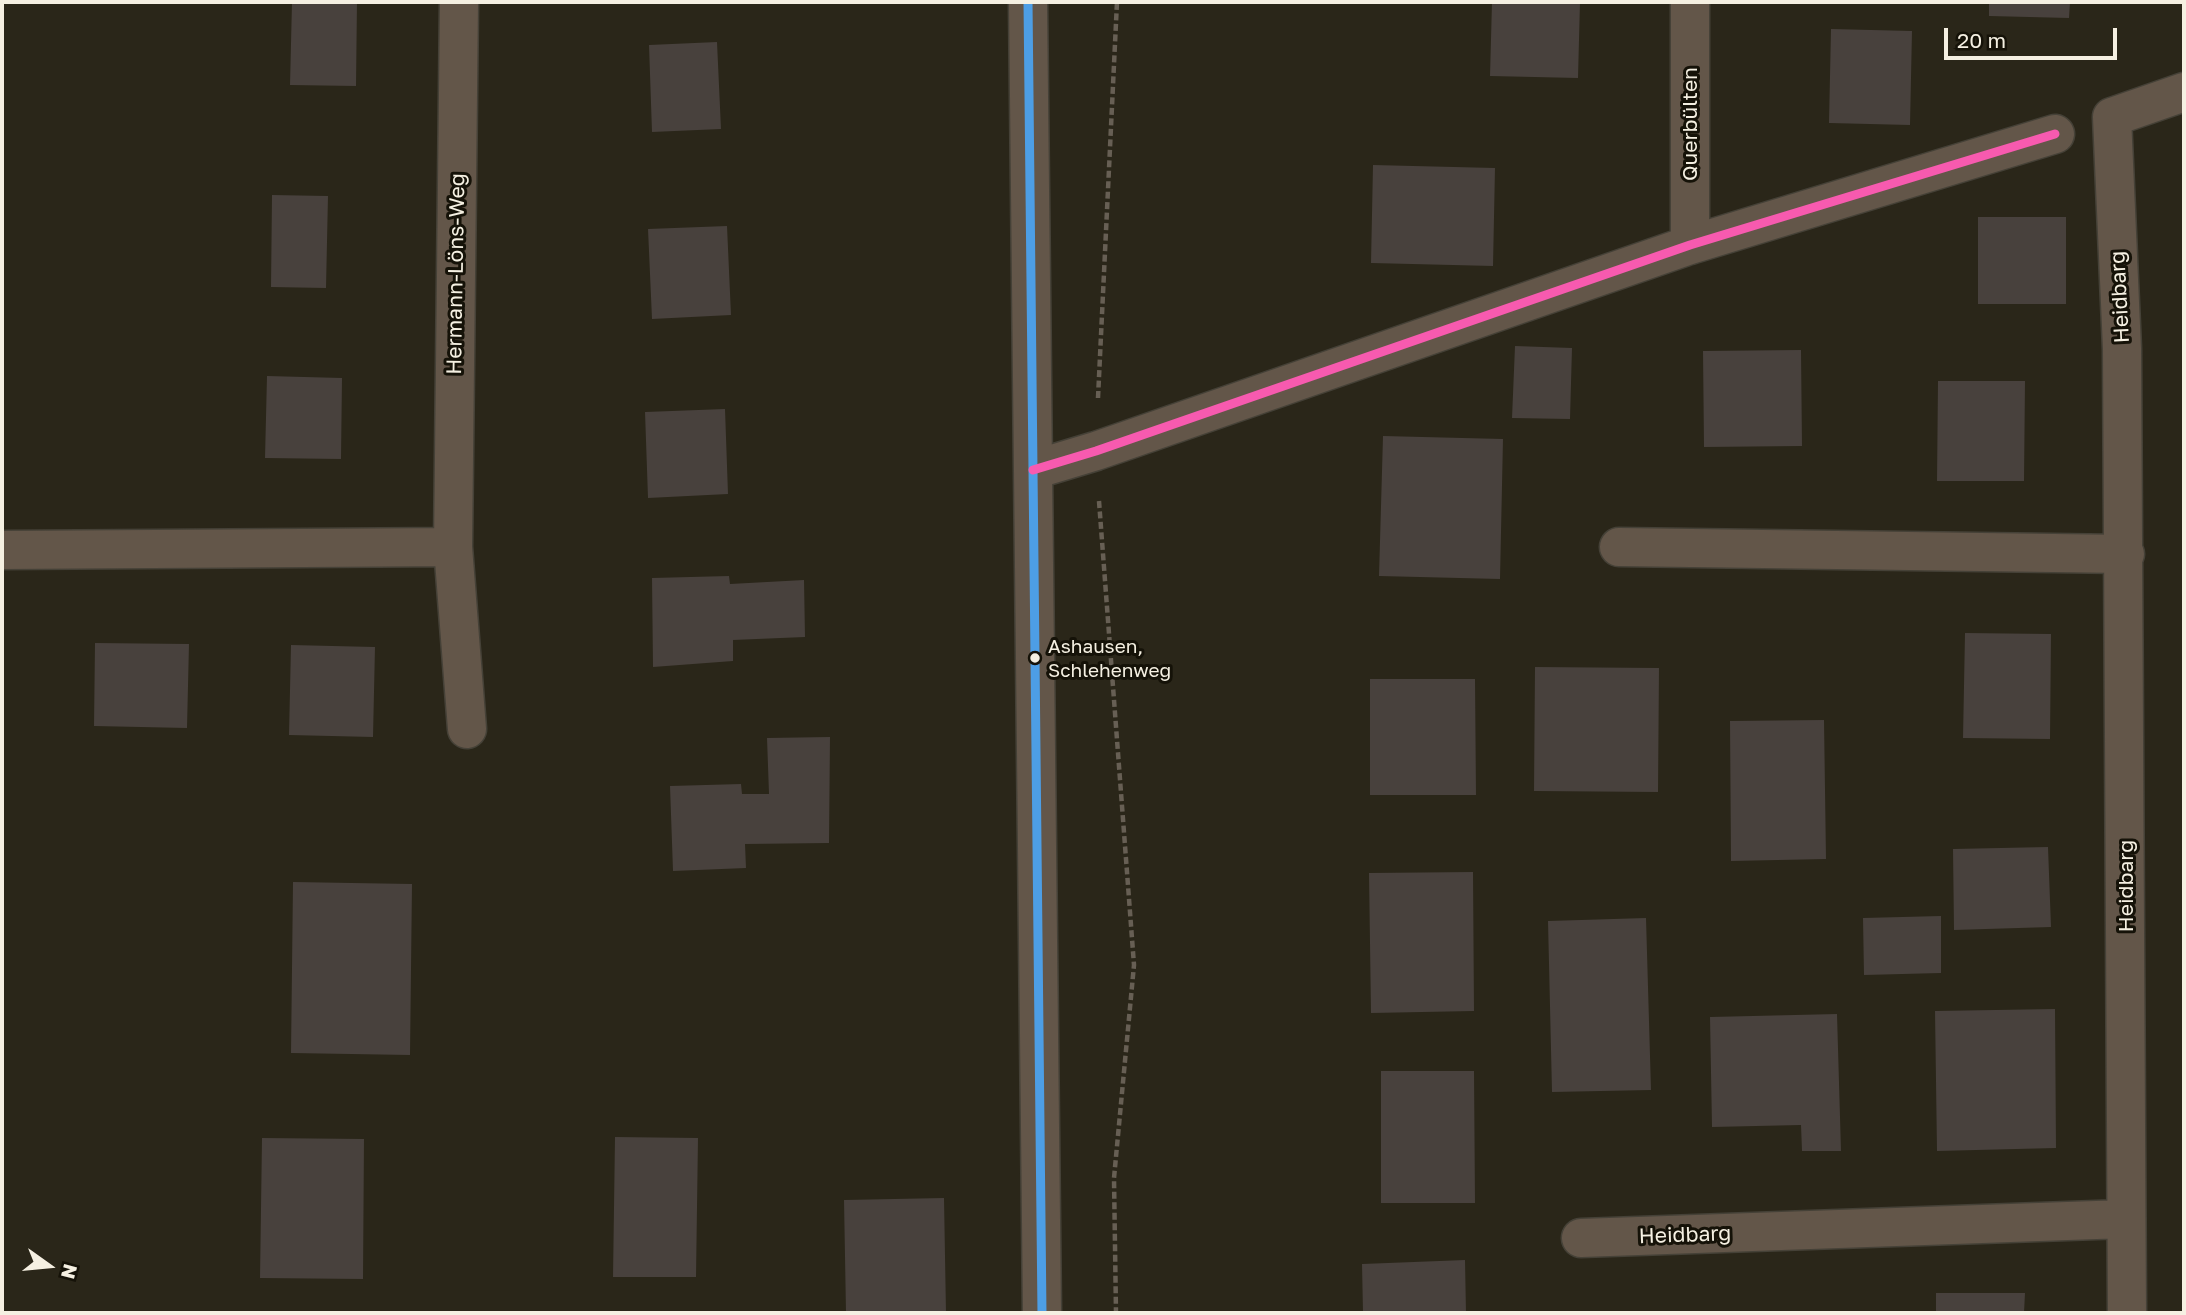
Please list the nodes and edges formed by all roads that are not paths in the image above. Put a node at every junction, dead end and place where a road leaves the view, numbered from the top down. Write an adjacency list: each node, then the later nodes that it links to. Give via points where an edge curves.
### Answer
1 (459, 2): 8 (street, Hermann-Löns-Weg)
2 (1028, 2): 7 (street)
3 (1689, 2): 6 (street, Querbülten)
4 (2184, 92): 11 (street, Heidbarg, via 2112,117 2123,349)
5 (2055, 134): 6 (street)
6 (1690, 246): 7 (street)
7 (1033, 470): 15 (street)
8 (453, 547): 10 (street); 12 (street, Hermann-Löns-Weg)
9 (1619, 547): 11 (street)
10 (2, 550)
11 (2125, 554): 13 (street, Heidbarg)
12 (467, 729)
13 (2125, 1219): 14 (street, Heidbarg); 16 (street, Heidbarg)
14 (1581, 1238)
15 (1042, 1313)
16 (2127, 1313)

